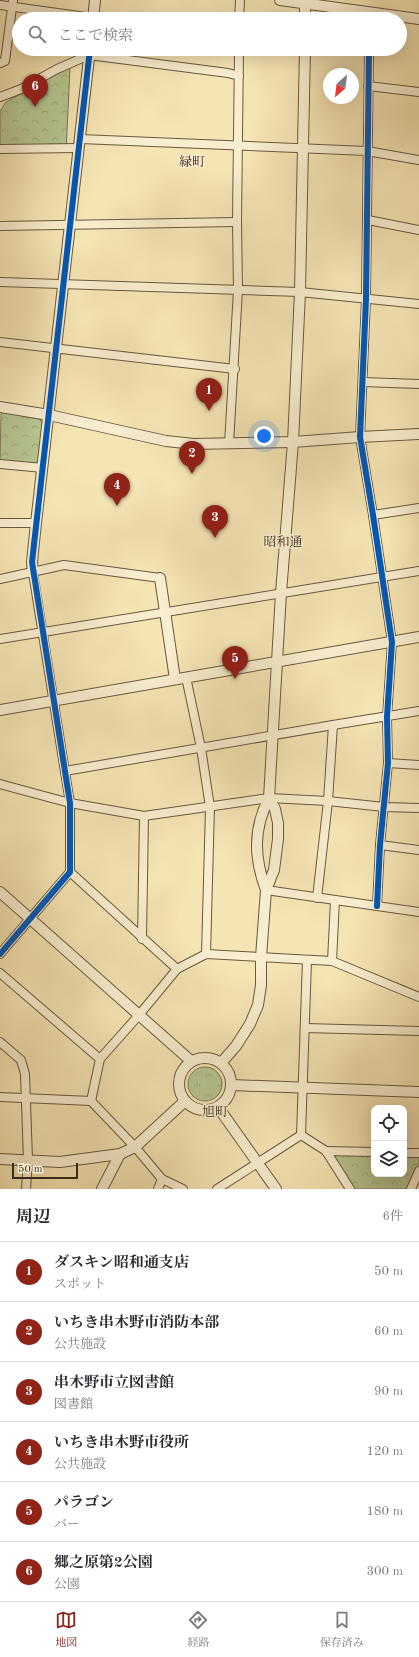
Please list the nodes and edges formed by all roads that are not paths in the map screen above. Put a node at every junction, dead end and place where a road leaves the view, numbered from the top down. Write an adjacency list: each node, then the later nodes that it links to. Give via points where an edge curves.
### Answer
1 (95, 0): 8 (street)
2 (240, 0): 9 (street)
3 (280, 0): 4 (street)
4 (306, 2): 10 (street); 11 (street)
5 (13, 3): 6 (street); 7 (street); 14 (street)
6 (0, 5)
7 (61, 12)
8 (94, 12)
9 (240, 12)
10 (305, 12)
11 (351, 12)
12 (407, 18): 13 (street)
13 (419, 19)
14 (4, 44): 21 (street, via 5,61)
15 (81, 56): 25 (street, via 21,89)
16 (89, 56): 26 (street)
17 (115, 56): 22 (street)
18 (239, 56): 22 (street)
19 (305, 56): 29 (street)
20 (368, 56): 23 (street)
21 (0, 64)
22 (239, 76): 27 (street)
23 (368, 86): 24 (street); 30 (street)
24 (419, 92)
25 (0, 97)
26 (79, 143): 27 (street); 28 (street); 34 (street)
27 (239, 146): 29 (street); 33 (street)
28 (0, 149)
29 (304, 149): 30 (street); 40 (street)
30 (367, 151): 31 (street); 32 (street)
31 (419, 160)
32 (368, 220): 36 (street); 41 (street)
33 (237, 222): 34 (street); 39 (street)
34 (70, 224): 35 (street); 38 (street)
35 (0, 226)
36 (419, 230)
37 (0, 282): 38 (street)
38 (63, 284): 39 (street); 44 (street)
39 (238, 290): 40 (street); 45 (street)
40 (300, 292): 41 (street); 52 (street)
41 (366, 299): 42 (street); 46 (street)
42 (419, 304)
43 (0, 342): 44 (street)
44 (56, 349): 45 (street); 49 (street)
45 (235, 369): 53 (street)
46 (363, 382): 47 (street); 51 (street)
47 (419, 384)
48 (0, 407): 49 (street)
49 (49, 415): 53 (street, via 166,441); 55 (street)
50 (419, 434): 51 (street)
51 (360, 437): 52 (street); 57 (street)
52 (293, 442): 53 (street); 65 (street)
53 (229, 444)
54 (0, 464): 55 (street)
55 (43, 468): 59 (street)
56 (419, 508): 57 (street)
57 (373, 515): 62 (street)
58 (0, 523): 59 (street)
59 (36, 523): 61 (street)
60 (419, 570): 62 (street)
61 (33, 573): 63 (street, via 64,566); 64 (street); 67 (street)
62 (382, 577): 65 (street); 70 (street)
63 (160, 578): 66 (street)
64 (0, 579)
65 (281, 593): 66 (street); 71 (street)
66 (166, 613): 67 (street); 73 (street)
67 (43, 632): 69 (street); 74 (street)
68 (419, 637): 70 (street)
69 (0, 640)
70 (392, 642): 71 (street); 77 (street)
71 (276, 662): 72 (street); 79 (street)
72 (186, 677): 73 (street); 80 (street)
73 (175, 679): 74 (street)
74 (53, 701): 75 (street); 83 (street)
75 (0, 710)
76 (419, 711): 77 (street)
77 (387, 717): 78 (street); 81 (street)
78 (333, 724): 79 (street); 86 (street)
79 (273, 736): 80 (street); 85 (street)
80 (201, 748): 83 (street); 88 (street)
81 (388, 763): 82 (street); 89 (street)
82 (419, 765)
83 (65, 771): 87 (street)
84 (0, 784): 87 (street)
85 (269, 798): 86 (street); 88 (street); 95 (street, via 262,812 256,852); 95 (street, via 275,809 278,839 274,870)
86 (328, 801): 89 (street); 97 (street)
87 (70, 803): 91 (street); 94 (street)
88 (210, 807): 91 (street); 104 (street)
89 (384, 807): 90 (street); 92 (street)
90 (419, 808)
91 (144, 816): 102 (street)
92 (380, 845): 93 (street); 99 (street)
93 (419, 850)
94 (70, 872): 101 (street); 102 (street)
95 (266, 890): 97 (street); 105 (street)
96 (0, 892): 101 (street)
97 (317, 898): 98 (street)
98 (335, 900): 99 (street); 107 (street)
99 (378, 906): 100 (street)
100 (419, 912)
101 (30, 918): 103 (street); 111 (street)
102 (142, 939): 108 (street)
103 (0, 954)
104 (206, 954): 105 (street); 108 (street)
105 (261, 957): 106 (street); 117 (street, via 258,1005 236,1046)
106 (307, 960): 107 (street); 112 (street)
107 (332, 961): 110 (street)
108 (177, 969): 111 (street)
109 (0, 973): 115 (street)
110 (419, 997)
111 (140, 1015): 115 (street); 116 (street)
112 (304, 1028): 113 (street); 119 (street)
113 (419, 1030)
114 (0, 1042): 122 (street, via 21,1060 25,1074)
115 (100, 1059): 123 (street)
116 (191, 1061): 117 (street, via 203,1058); 124 (street, via 184,1067 179,1080 180,1093)
117 (221, 1063): 118 (street, via 227,1069)
118 (232, 1085): 119 (street); 125 (street, via 230,1094)
119 (302, 1087): 120 (street); 126 (street)
120 (419, 1092)
121 (0, 1097): 122 (street)
122 (25, 1097): 123 (street); 134 (street)
123 (91, 1101): 127 (street)
124 (185, 1101): 125 (street, via 201,1110); 127 (street)
125 (218, 1107): 135 (street)
126 (301, 1135): 128 (street); 135 (street)
127 (135, 1147): 132 (street); 137 (street)
128 (326, 1151): 129 (street); 145 (street)
129 (371, 1152)
130 (407, 1153): 131 (street)
131 (419, 1153)
132 (120, 1154): 134 (street, via 60,1162); 140 (street)
133 (0, 1159): 134 (street)
134 (28, 1160): 139 (street)
135 (258, 1163): 143 (street); 144 (street)
136 (419, 1171): 138 (street)
137 (162, 1179): 141 (street); 142 (street)
138 (415, 1185)
139 (26, 1189)
140 (102, 1189)
141 (158, 1189)
142 (183, 1189)
143 (217, 1189)
144 (276, 1189)
145 (350, 1189)

